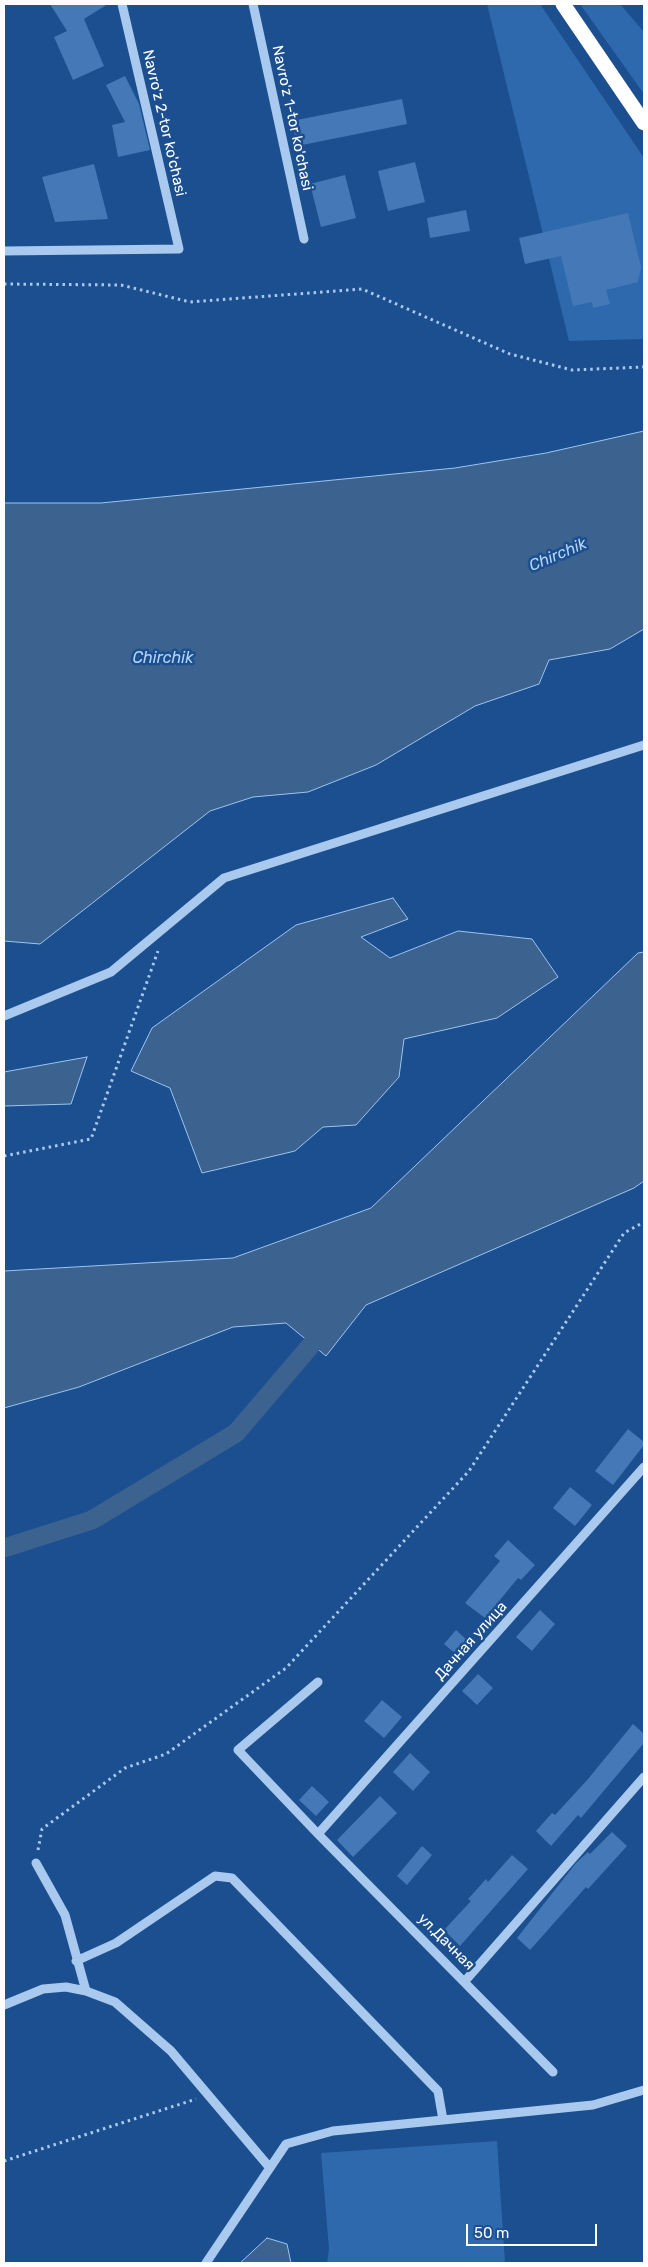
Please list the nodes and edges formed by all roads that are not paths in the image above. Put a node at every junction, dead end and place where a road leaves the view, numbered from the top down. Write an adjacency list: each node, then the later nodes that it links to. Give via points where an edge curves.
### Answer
1 (122, 4): 6 (street, Navro'z 2-tor ko'chasi, via 178,249)
2 (253, 4): 5 (street, Navro'z 1-tor ko'chasi)
3 (563, 4): 4 (highway)
4 (644, 123)
5 (304, 239)
6 (4, 251)
7 (644, 746): 8 (street, via 224,878 111,972)
8 (4, 1016)
9 (644, 1467): 12 (street, Дачная улица)
10 (318, 1682): 12 (street, ул.Дачная, via 238,1750)
11 (644, 1778): 15 (street)
12 (318, 1834): 15 (street, ул.Дачная)
13 (36, 1863): 14 (street, via 64,1915)
14 (76, 1961): 16 (street); 20 (street, via 116,1943 215,1876 232,1878 438,2091)
15 (465, 1981): 18 (street, ул.Дачная)
16 (86, 1991): 17 (street, via 66,1987 43,1988); 21 (street, via 116,2002 171,2050)
17 (4, 2005)
18 (553, 2072)
19 (644, 2090): 20 (street, via 593,2105)
20 (444, 2120): 21 (street, via 333,2131 286,2144)
21 (270, 2168): 22 (street)
22 (206, 2263)

